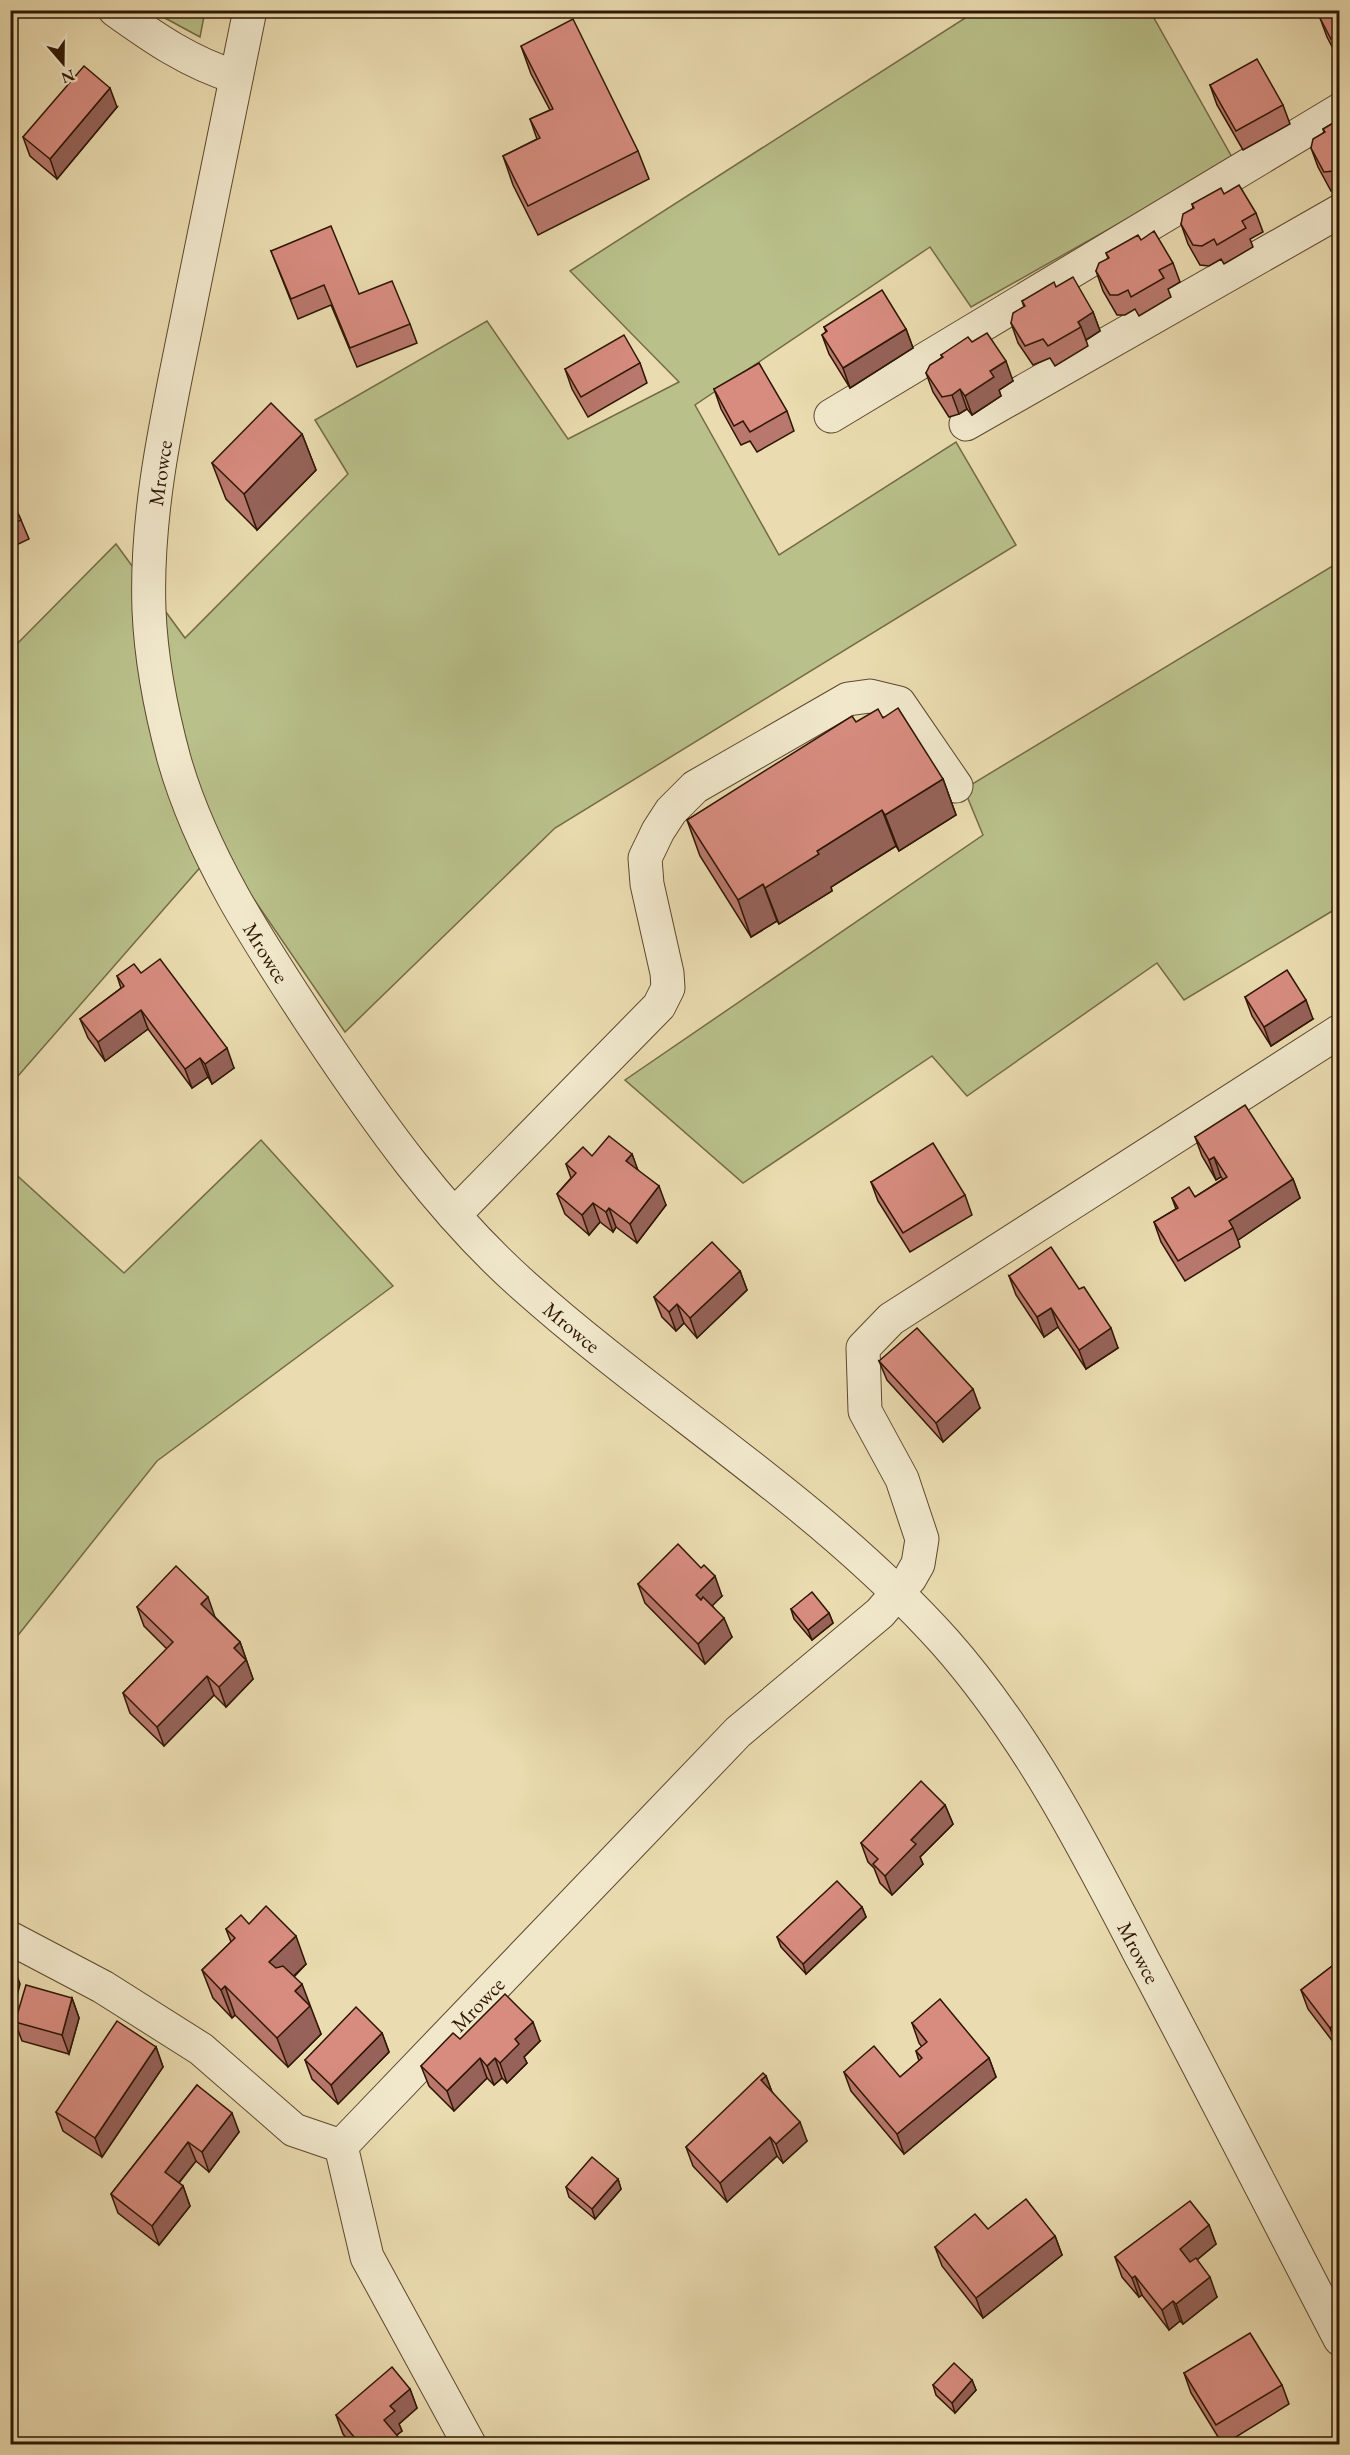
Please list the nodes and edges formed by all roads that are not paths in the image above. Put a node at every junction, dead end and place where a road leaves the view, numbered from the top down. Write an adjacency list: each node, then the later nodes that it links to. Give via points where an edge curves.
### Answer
1 (114, 10): 3 (street, via 185,57)
2 (250, 10): 3 (street, Mrowce)
3 (237, 77): 10 (street, Mrowce, via 169,410 155,501 149,611 161,701 188,801 244,914 361,1098)
4 (1340, 110): 6 (street)
5 (1340, 212): 7 (street)
6 (831, 416)
7 (966, 424)
8 (956, 786): 10 (street, via 899,704 870,696 848,699 695,787 671,811 645,858 667,973 668,988 659,1006)
9 (1340, 1030): 11 (street, via 891,1318 863,1348 865,1411 902,1479 922,1539 918,1564)
10 (453, 1215): 11 (street, Mrowce, via 571,1327 792,1497)
11 (899, 1593): 13 (street, Mrowce, via 880,1614 738,1732); 14 (street, Mrowce, via 975,1678 1058,1801)
12 (10, 1938): 13 (street, via 103,1986 201,2049 294,2130)
13 (341, 2146): 15 (street, via 367,2257)
14 (1340, 2339)
15 (469, 2445)

